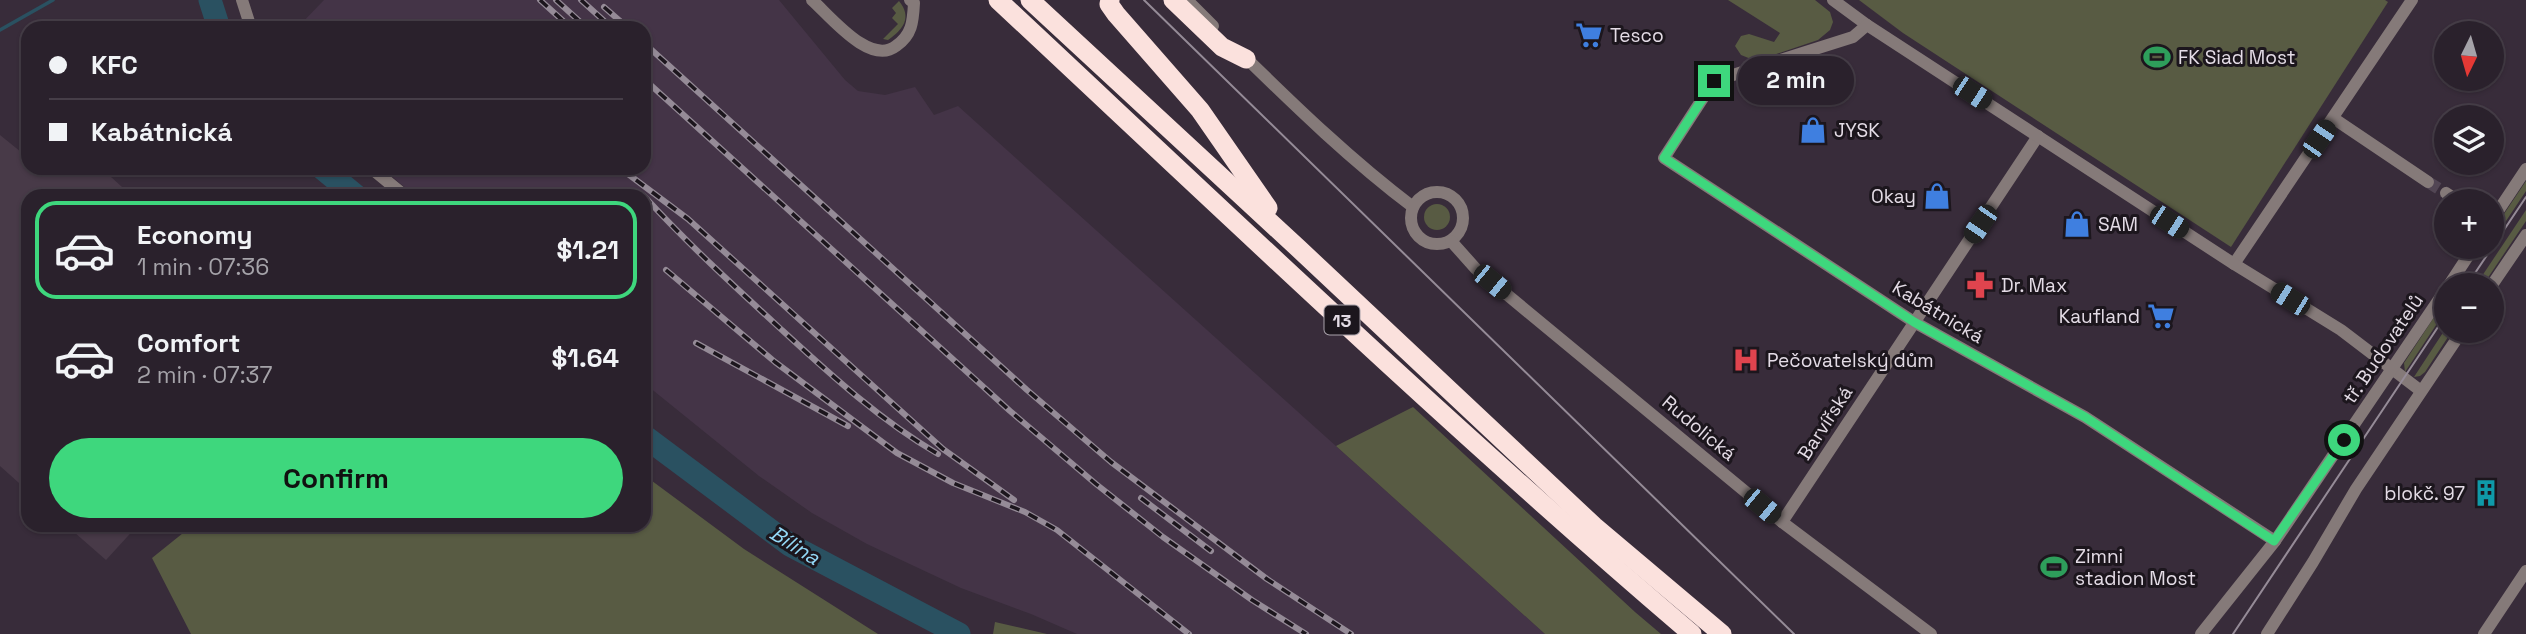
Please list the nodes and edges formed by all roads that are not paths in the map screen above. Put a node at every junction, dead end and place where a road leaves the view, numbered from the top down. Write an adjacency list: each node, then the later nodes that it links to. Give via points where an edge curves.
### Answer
1 (242, 0): 11 (street)
2 (812, 0): 3 (street, via 859,44 873,51 891,50 905,40 913,24 914,3)
3 (910, 0)
4 (998, 0): 35 (highway, 13, via 1420,393)
5 (1030, 0): 24 (highway, 13)
6 (1110, 0): 24 (highway, via 1116,14 1200,110)
7 (1173, 0): 13 (highway, via 1222,47)
8 (1187, 0): 13 (street)
9 (1833, 0): 12 (street)
10 (2413, 0): 14 (street)
11 (249, 21)
12 (1867, 25): 15 (street); 28 (street, Kabátnická, via 1853,37 1714,81 1664,158)
13 (1247, 59): 21 (street)
14 (2333, 118): 18 (street); 25 (street)
15 (2038, 136): 25 (street); 28 (street, Barvířská)
16 (2526, 169): 20 (street)
17 (380, 175): 19 (street)
18 (2428, 182)
19 (396, 189)
20 (2504, 202)
21 (1413, 207): 23 (street, via 1411,224 1419,238 1435,245); 23 (street, via 1431,192 1453,197 1464,219)
22 (2526, 235): 26 (street)
23 (1451, 241): 32 (street, Rudolická, via 1476,269)
24 (1298, 248): 36 (highway, 13, via 1594,526)
25 (2235, 264): 30 (street)
26 (2500, 273)
27 (2434, 308): 30 (street, tř. Budovatelů)
28 (1914, 322): 32 (street, Barvířská); 33 (street, Kabátnická, via 2068,407)
29 (2454, 343): 31 (street)
30 (2394, 368): 31 (street); 33 (street, tř. Budovatelů)
31 (2421, 391): 39 (street)
32 (1782, 522): 37 (street, Rudolická)
33 (2274, 541): 38 (street, tř. Budovatelů)
34 (2526, 571): 40 (street)
35 (1692, 634)
36 (1722, 634)
37 (1931, 634)
38 (2201, 634)
39 (2267, 634)
40 (2484, 634)

